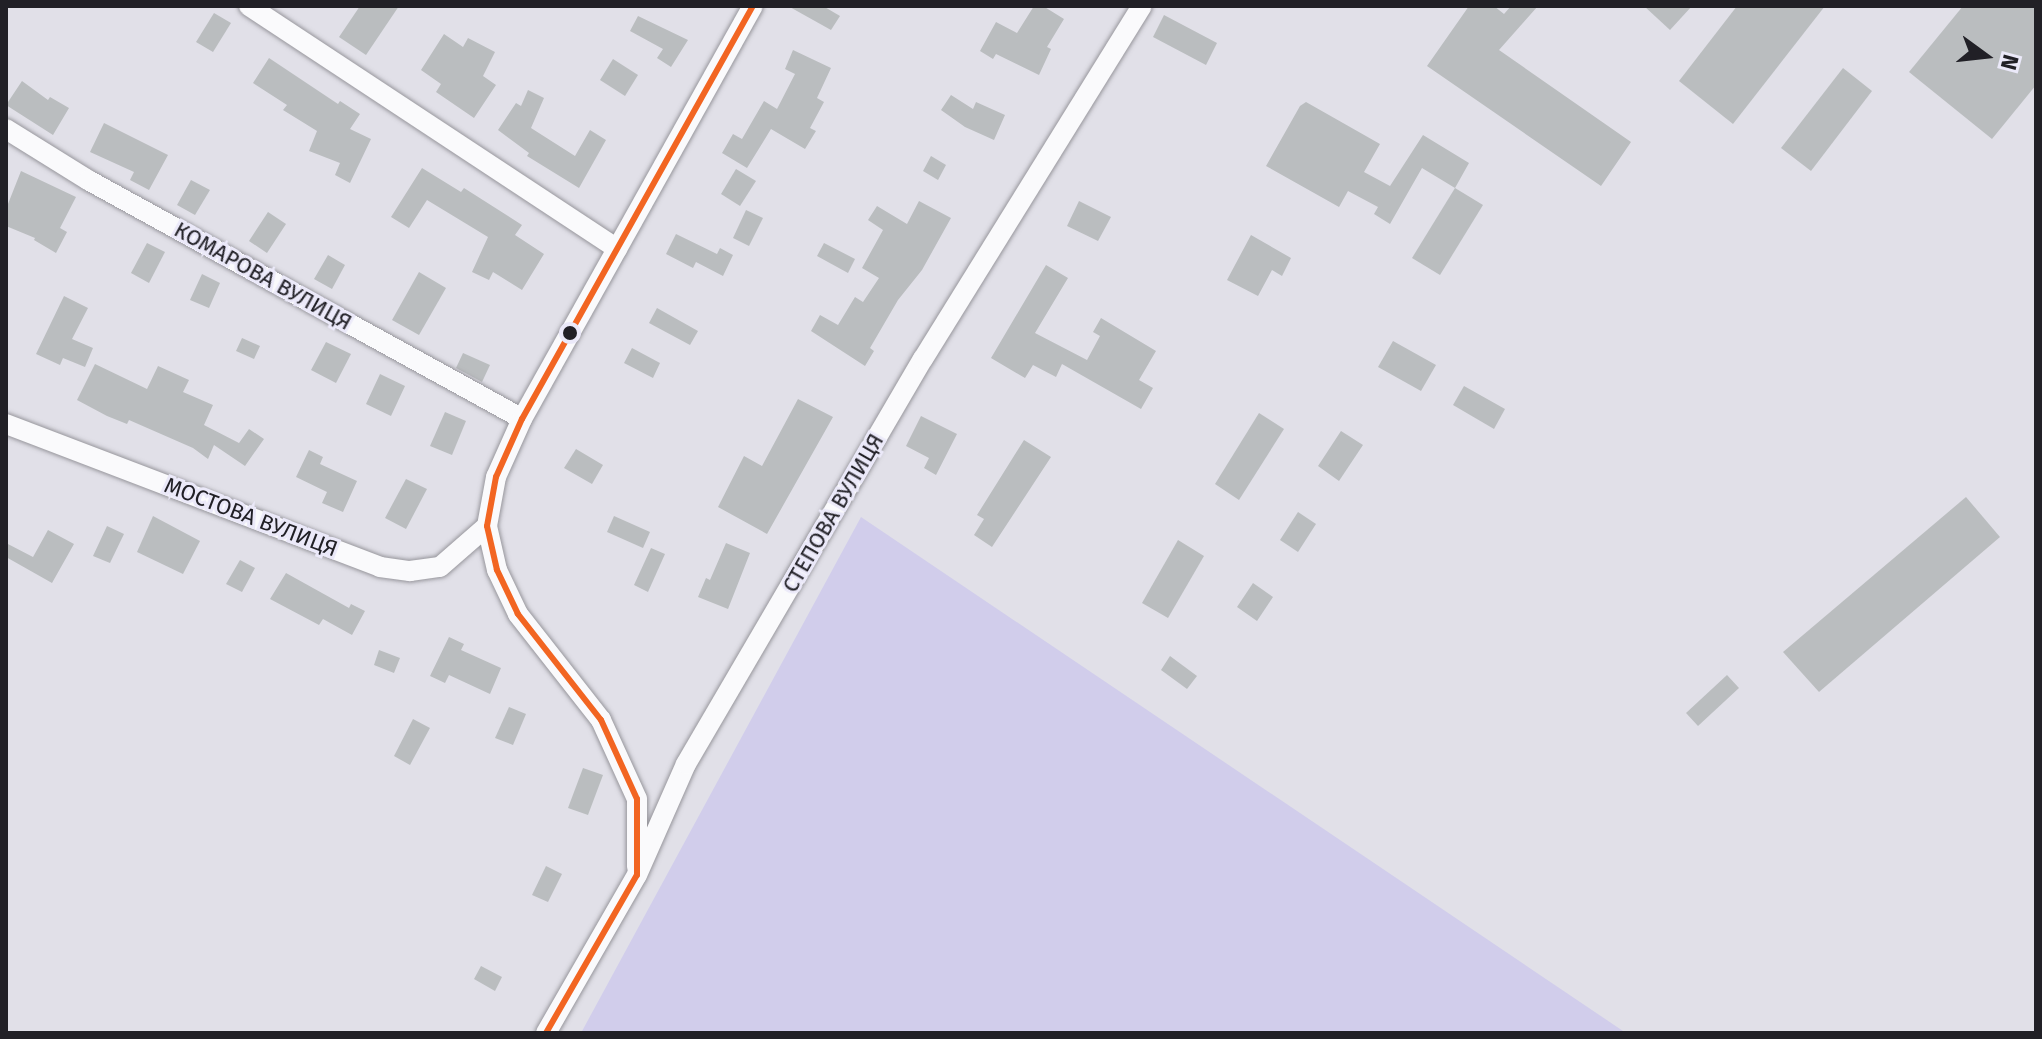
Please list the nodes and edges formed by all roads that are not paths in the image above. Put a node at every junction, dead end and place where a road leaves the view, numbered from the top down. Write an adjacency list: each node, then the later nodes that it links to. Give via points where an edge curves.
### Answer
1 (249, 6): 5 (street)
2 (753, 6): 5 (street)
3 (1142, 6): 9 (street, СТЕПОВА ВУЛИЦЯ, via 923,359 686,764)
4 (6, 129): 6 (street, КОМАРОВА ВУЛИЦЯ, via 88,180)
5 (617, 249): 6 (street)
6 (522, 419): 8 (street, via 496,477)
7 (6, 424): 8 (street, МОСТОВА ВУЛИЦЯ, via 380,567 440,567)
8 (487, 526): 9 (street, via 497,570 518,614 601,720 637,799)
9 (637, 875): 10 (street, СТЕПОВА ВУЛИЦЯ)
10 (546, 1033)

